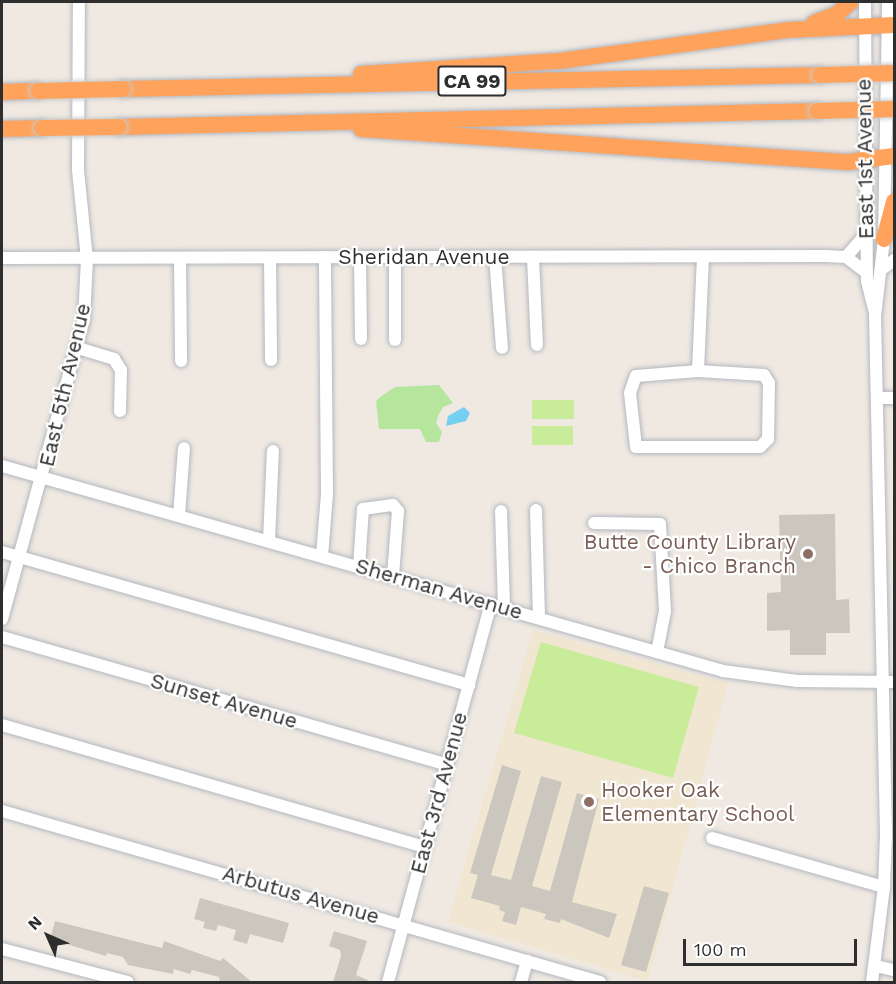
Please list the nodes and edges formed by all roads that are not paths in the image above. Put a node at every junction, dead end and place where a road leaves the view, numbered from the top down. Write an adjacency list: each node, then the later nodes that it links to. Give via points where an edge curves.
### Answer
1 (80, 2): 28 (street, East 5th Avenue, via 79,181)
2 (851, 2): 7 (highway, via 827,20)
3 (865, 2): 6 (street, East 1st Avenue)
4 (888, 2): 5 (street, East 1st Avenue)
5 (891, 25): 6 (highway); 14 (street, East 1st Avenue)
6 (864, 27): 7 (highway); 15 (street, East 1st Avenue)
7 (789, 30): 9 (highway, via 559,61 343,75)
8 (894, 73): 9 (highway, CA 99, bridge)
9 (318, 85): 10 (highway, CA 99, bridge)
10 (2, 92)
11 (894, 109): 12 (highway, CA 99, bridge)
12 (310, 121): 13 (highway, CA 99, bridge); 15 (highway, via 374,131 849,162)
13 (2, 129)
14 (890, 157): 15 (highway); 18 (street, East 1st Avenue)
15 (864, 159): 17 (street, East 1st Avenue)
16 (894, 201): 18 (highway)
17 (866, 234): 24 (street); 32 (street, East 1st Avenue)
18 (889, 243): 31 (street, East 1st Avenue)
19 (326, 257): 20 (street, Sheridan Avenue); 26 (street, Sheridan Avenue); 55 (street, via 327,494)
20 (360, 257): 21 (street, Sheridan Avenue); 34 (street)
21 (395, 257): 22 (street, Sheridan Avenue); 35 (street)
22 (495, 257): 27 (street, Sheridan Avenue); 38 (street)
23 (703, 257): 24 (street, Sheridan Avenue); 27 (street, Sheridan Avenue); 41 (street)
24 (846, 257): 32 (street)
25 (2, 258): 28 (street, Sheridan Avenue)
26 (270, 258): 29 (street, Sheridan Avenue); 39 (street)
27 (533, 258): 36 (street)
28 (87, 259): 29 (street, Sheridan Avenue); 37 (street, East 5th Avenue, via 84,320)
29 (180, 259): 40 (street)
30 (894, 260): 31 (street)
31 (882, 269): 33 (street, East 1st Avenue)
32 (867, 273): 33 (street, East 1st Avenue)
33 (875, 316): 42 (street, East 1st Avenue)
34 (361, 339)
35 (395, 340)
36 (537, 345)
37 (78, 348): 44 (street, via 114,359 121,370); 48 (street, East 5th Avenue)
38 (502, 348)
39 (271, 360)
40 (181, 361)
41 (698, 371): 41 (street, via 636,376 630,393 636,447 760,447 768,439 769,383 764,375)
42 (877, 398): 43 (street); 65 (street, East 1st Avenue)
43 (894, 398)
44 (120, 411)
45 (184, 448): 51 (street)
46 (273, 451): 53 (street)
47 (2, 466): 48 (street, Sherman Avenue)
48 (42, 478): 51 (street, Sherman Avenue); 56 (street, East 5th Avenue)
49 (536, 510): 61 (street)
50 (501, 511): 60 (street)
51 (179, 516): 53 (street, Sherman Avenue)
52 (594, 523): 64 (street, via 660,524 665,610)
53 (269, 541): 55 (street, Sherman Avenue)
54 (2, 552): 56 (street)
55 (322, 556): 57 (street, Sherman Avenue)
56 (19, 557): 62 (street, East 5th Avenue); 67 (street)
57 (359, 567): 58 (street, Sherman Avenue); 58 (street, via 363,509 393,506 398,511)
58 (393, 576): 59 (street, Sherman Avenue)
59 (491, 604): 60 (street, Sherman Avenue); 67 (street, East 3rd Avenue)
60 (504, 608): 61 (street, Sherman Avenue)
61 (539, 618): 64 (street, Sherman Avenue)
62 (2, 619)
63 (2, 637): 69 (street, Sunset Avenue)
64 (657, 652): 65 (street, Sherman Avenue, via 797,681)
65 (880, 682): 66 (street, Sherman Avenue); 71 (street, East 1st Avenue)
66 (894, 682)
67 (469, 685): 69 (street, East 3rd Avenue)
68 (2, 725): 73 (street)
69 (447, 765): 73 (street, East 3rd Avenue)
70 (2, 811): 75 (street, Arbutus Avenue)
71 (890, 835): 74 (street, East 1st Avenue)
72 (712, 838): 74 (street)
73 (425, 847): 75 (street, East 3rd Avenue)
74 (884, 887): 78 (street, East 1st Avenue)
75 (402, 923): 77 (street, Arbutus Avenue); 81 (street, East 3rd Avenue)
76 (2, 949): 80 (street)
77 (527, 961): 82 (street); 83 (street, Arbutus Avenue)
78 (876, 966): 79 (street); 84 (street, East 1st Avenue)
79 (894, 970)
80 (128, 982)
81 (388, 982)
82 (521, 982)
83 (600, 982)
84 (872, 982)

